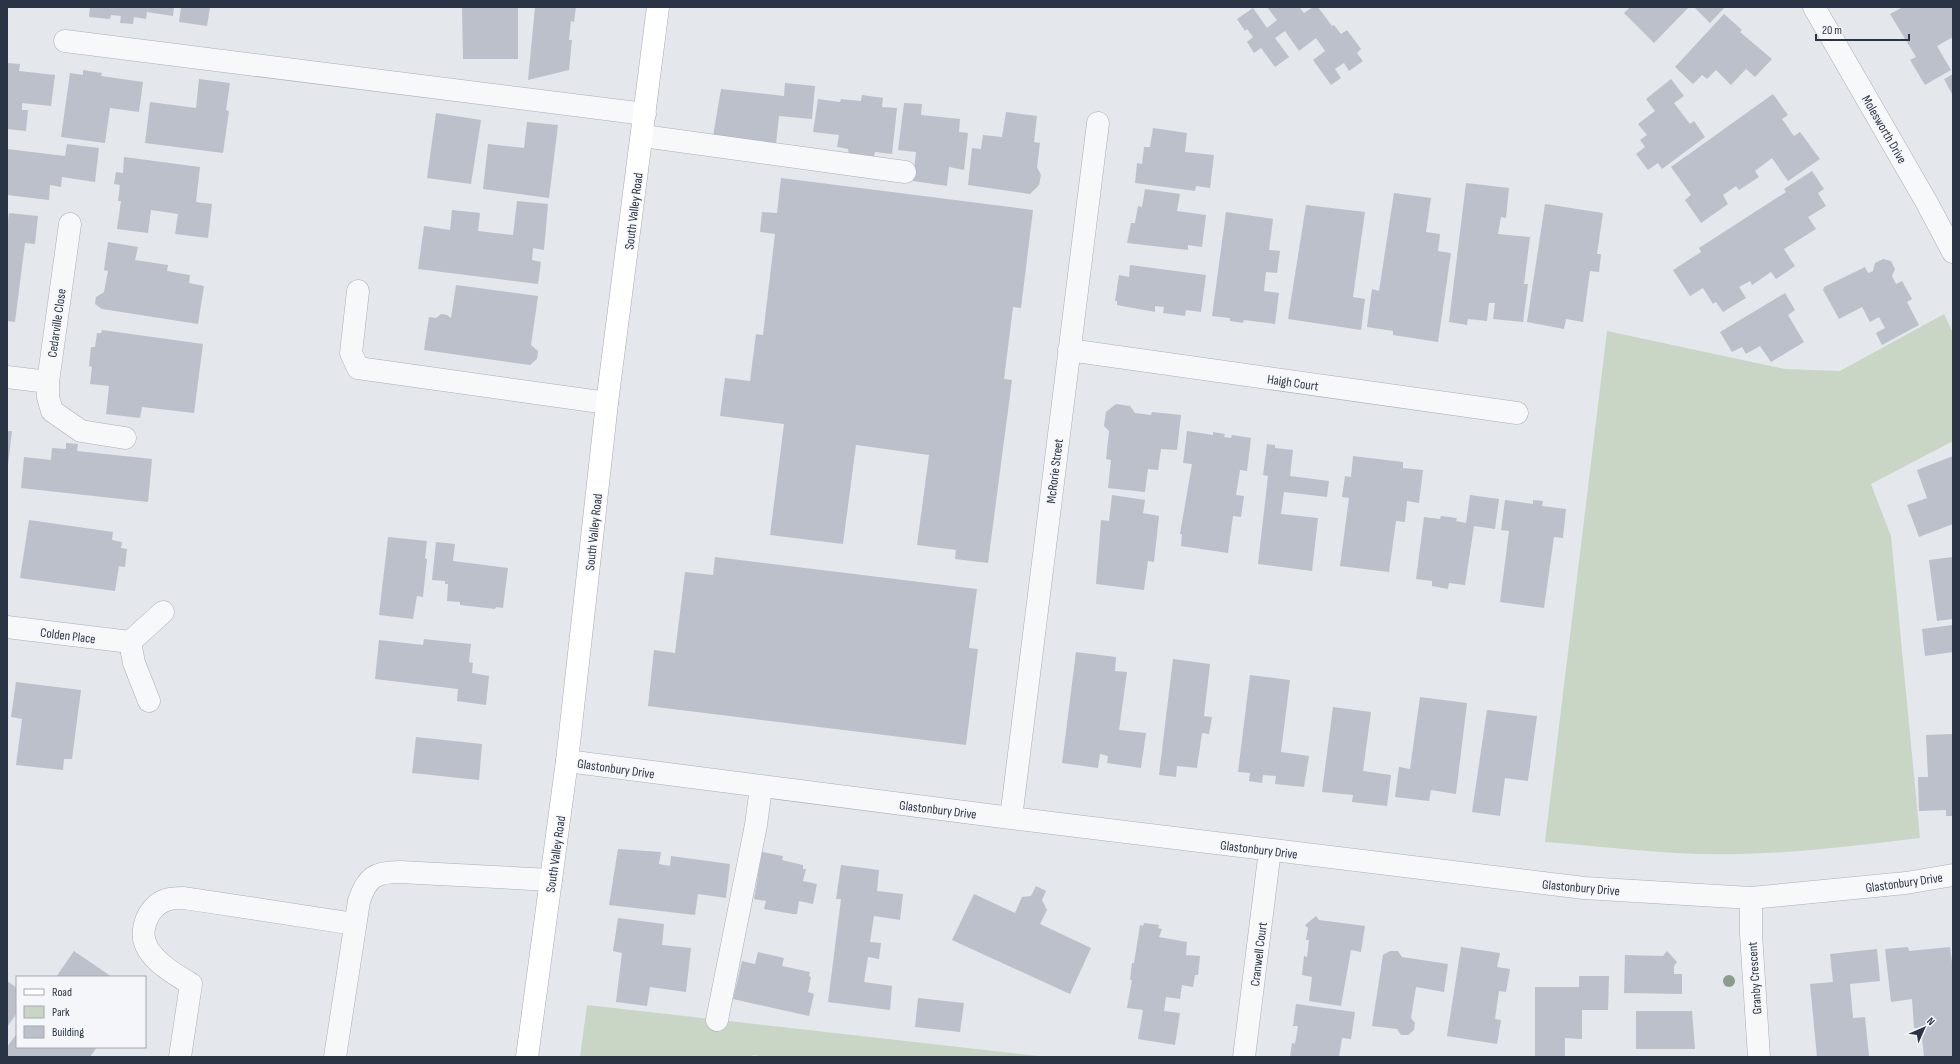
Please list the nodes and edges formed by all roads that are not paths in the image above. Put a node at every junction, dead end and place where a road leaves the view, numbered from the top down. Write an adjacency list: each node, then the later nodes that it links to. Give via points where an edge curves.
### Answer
1 (658, 7): 4 (main road, South Valley Road)
2 (1819, 9): 9 (street, Molesworth Drive)
3 (65, 41): 4 (street)
4 (645, 114): 6 (main road, South Valley Road)
5 (1098, 123): 11 (street, McRorie Street)
6 (642, 136): 7 (street); 14 (main road, South Valley Road)
7 (905, 172)
8 (70, 224): 13 (street, Cedarville Close)
9 (1953, 252)
10 (358, 291): 14 (street, via 351,353 358,368)
11 (1068, 350): 15 (street, Haigh Court); 23 (street, McRorie Street)
12 (7, 377): 13 (street)
13 (48, 382): 16 (street, Cedarville Close, via 48,397 52,411 81,431)
14 (608, 403): 21 (main road, South Valley Road)
15 (1517, 413)
16 (125, 438)
17 (163, 612): 19 (street)
18 (7, 627): 19 (street, Colden Place)
19 (130, 642): 20 (street, via 134,663)
20 (149, 701)
21 (567, 761): 22 (street, Glastonbury Drive); 26 (main road, South Valley Road)
22 (761, 787): 23 (street, Glastonbury Drive); 29 (street, via 756,825)
23 (1011, 818): 24 (street, Glastonbury Drive)
24 (1270, 850): 27 (street, Glastonbury Drive, via 1561,886); 33 (street, Cranwell Court)
25 (1953, 875): 27 (street, Glastonbury Drive, via 1906,883)
26 (551, 880): 28 (street, via 514,876 387,873 374,876 366,884 359,901); 32 (main road, South Valley Road)
27 (1751, 898): 34 (street, Granby Crescent)
28 (355, 924): 30 (street, via 184,898 157,904 146,920 145,944 158,960 191,984); 31 (street)
29 (717, 1020)
30 (180, 1057)
31 (334, 1057)
32 (527, 1057)
33 (1244, 1057)
34 (1759, 1057)

